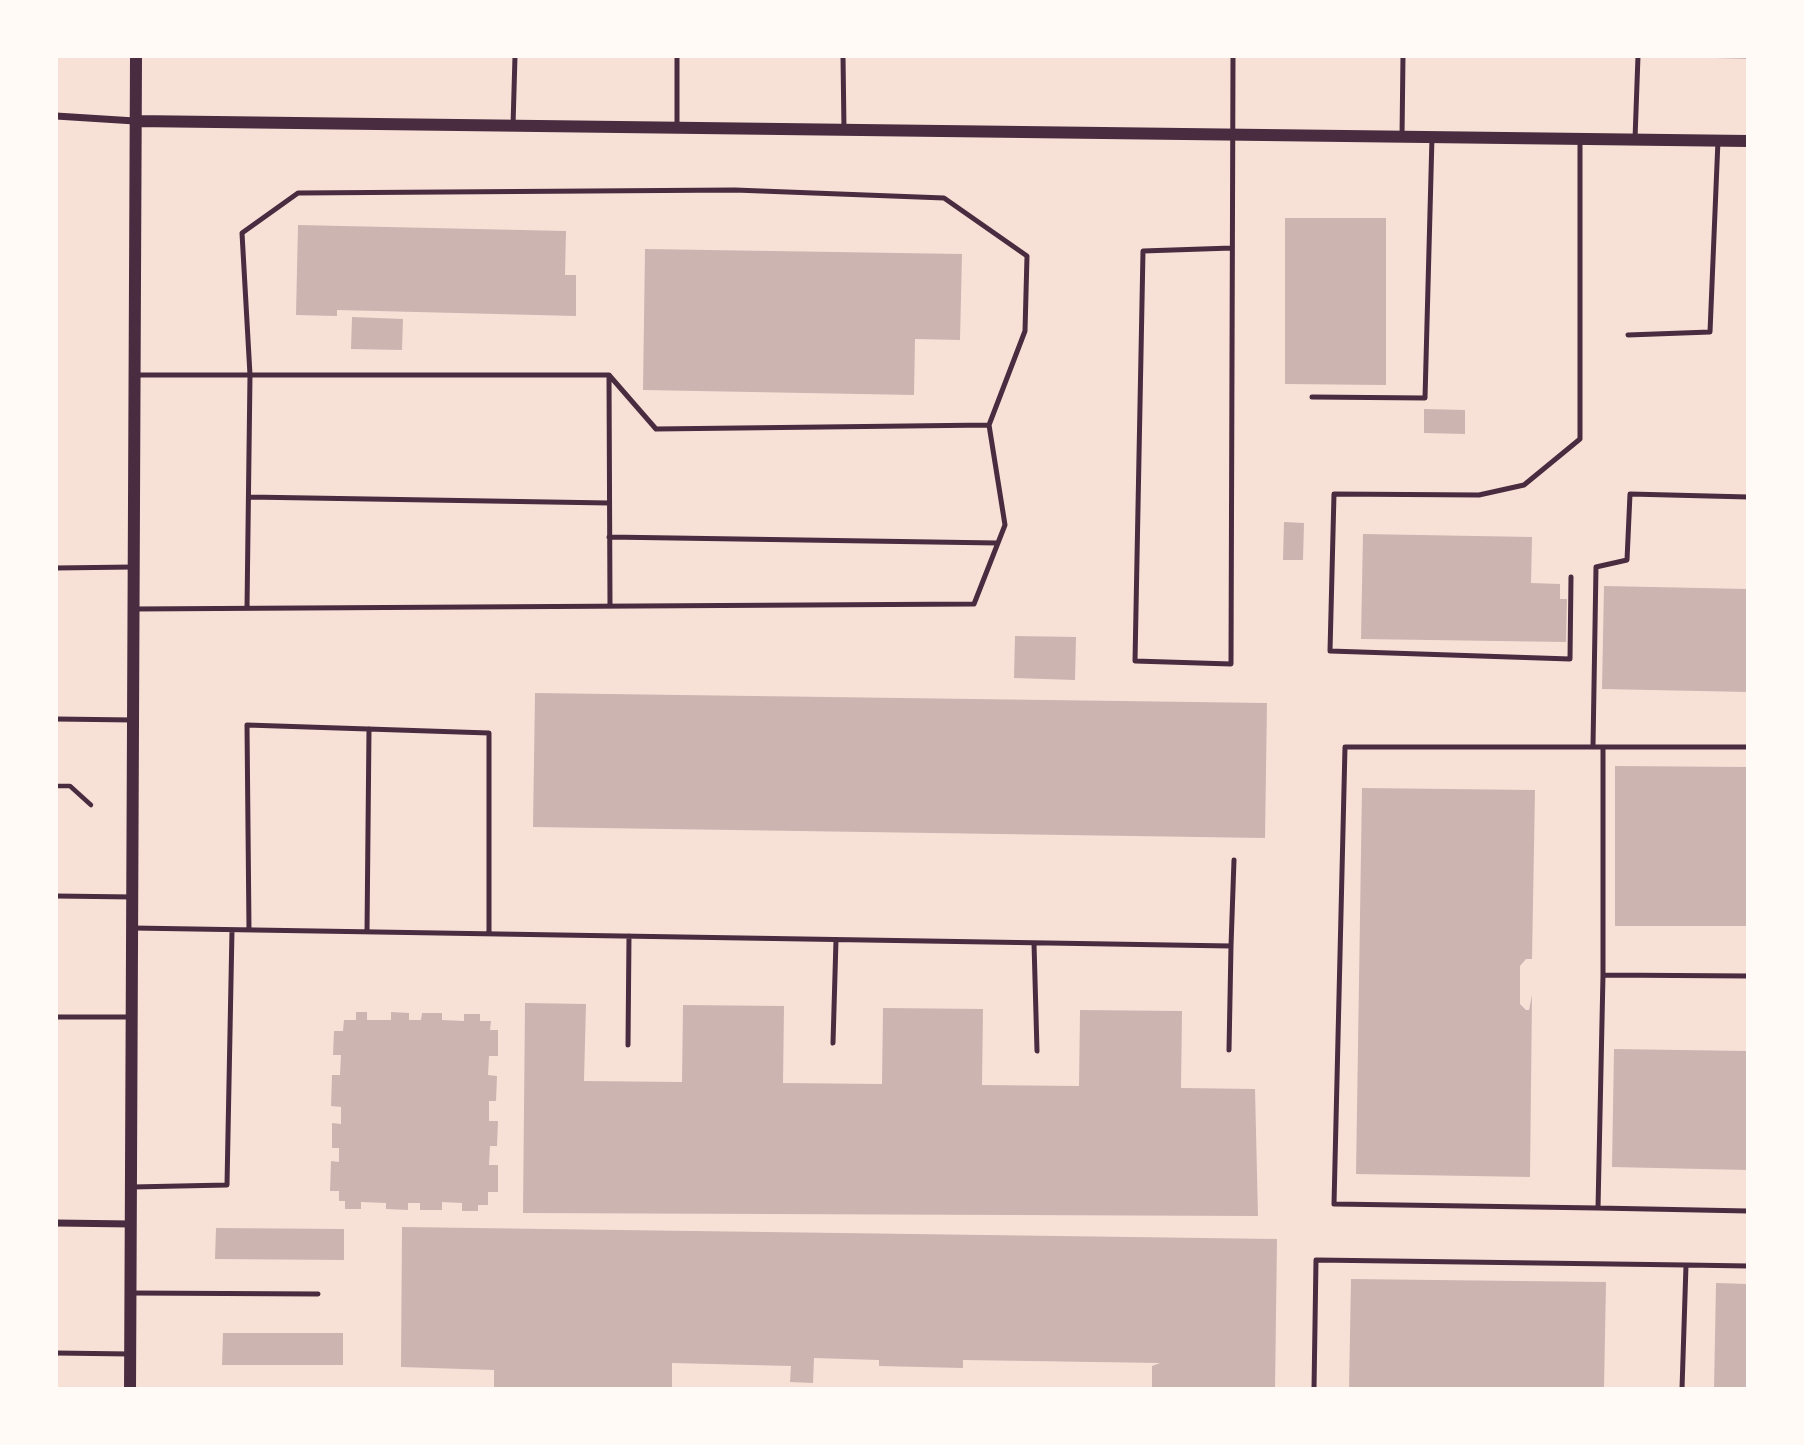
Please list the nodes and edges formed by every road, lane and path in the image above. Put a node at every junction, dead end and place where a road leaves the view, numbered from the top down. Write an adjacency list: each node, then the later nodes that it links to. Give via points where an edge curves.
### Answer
1 (136, 56): 9 (street)
2 (514, 56): 10 (lane)
3 (677, 56): 11 (lane)
4 (843, 56): 12 (lane)
5 (1233, 56): 13 (lane)
6 (1403, 56): 15 (lane)
7 (1638, 56): 17 (lane)
8 (56, 116): 9 (street)
9 (135, 121): 10 (street); 23 (street)
10 (513, 126): 11 (street)
11 (677, 128): 12 (street)
12 (844, 129): 13 (street)
13 (1232, 134): 15 (street); 20 (lane)
14 (1432, 136): 15 (street); 16 (street); 25 (lane, via 1425,398)
15 (1402, 137)
16 (1580, 139): 17 (street); 34 (lane, via 1580,439 1534,478 1479,495 1335,494 1330,651 1570,659)
17 (1635, 139): 18 (street)
18 (1718, 140): 19 (street); 21 (lane, via 1710,332)
19 (1748, 141)
20 (1232, 248): 20 (lane, via 1231,664 1135,661 1143,251)
21 (1628, 335)
22 (250, 374): 23 (lane); 24 (lane); 26 (lane, via 242,233 298,193 735,190 944,198 1027,256 1025,331); 27 (lane)
23 (134, 375): 32 (street)
24 (609, 375): 26 (lane, via 656,429); 29 (lane)
25 (1312, 397)
26 (989, 425): 31 (lane, via 1005,524)
27 (248, 497): 29 (lane); 36 (lane)
28 (1748, 497): 41 (lane, via 1630,494 1627,560 1596,567)
29 (610, 503): 30 (lane)
30 (609, 537): 31 (lane); 35 (lane)
31 (997, 543): 35 (lane, via 974,604)
32 (134, 567): 33 (lane); 37 (street)
33 (56, 568)
34 (1571, 577)
35 (610, 606): 36 (lane)
36 (247, 608): 37 (lane)
37 (134, 609): 39 (street)
38 (56, 719): 39 (lane)
39 (134, 720): 48 (street)
40 (369, 729): 51 (lane, via 247,725); 52 (lane); 53 (lane, via 489,733)
41 (1593, 746): 42 (lane); 67 (lane, via 1345,747 1334,1204)
42 (1603, 747): 43 (lane); 58 (lane)
43 (1748, 747)
44 (56, 786): 45 (path, via 70,786)
45 (91, 804)
46 (1234, 860): 57 (lane)
47 (56, 896): 48 (lane)
48 (133, 897): 49 (street)
49 (133, 928): 50 (lane); 61 (street)
50 (232, 930): 51 (lane); 66 (lane, via 227,1185)
51 (249, 930): 52 (lane)
52 (367, 932): 53 (lane)
53 (489, 934): 54 (lane)
54 (629, 936): 55 (lane); 63 (lane)
55 (836, 940): 56 (lane); 62 (lane)
56 (1034, 943): 57 (lane); 65 (lane)
57 (1231, 946): 64 (lane)
58 (1603, 975): 59 (lane); 67 (lane)
59 (1748, 976)
60 (56, 1017): 61 (lane)
61 (133, 1017): 66 (street)
62 (833, 1043)
63 (628, 1045)
64 (1229, 1050)
65 (1037, 1051)
66 (132, 1187): 70 (street)
67 (1598, 1208): 68 (lane)
68 (1748, 1211)
69 (56, 1223): 70 (street)
70 (132, 1224): 73 (street)
71 (1686, 1265): 72 (lane); 78 (lane, via 1316,1260); 79 (lane)
72 (1748, 1266)
73 (131, 1293): 74 (lane); 76 (street)
74 (318, 1294)
75 (56, 1353): 76 (lane)
76 (130, 1354): 77 (street)
77 (130, 1389)
78 (1314, 1389)
79 (1682, 1389)

